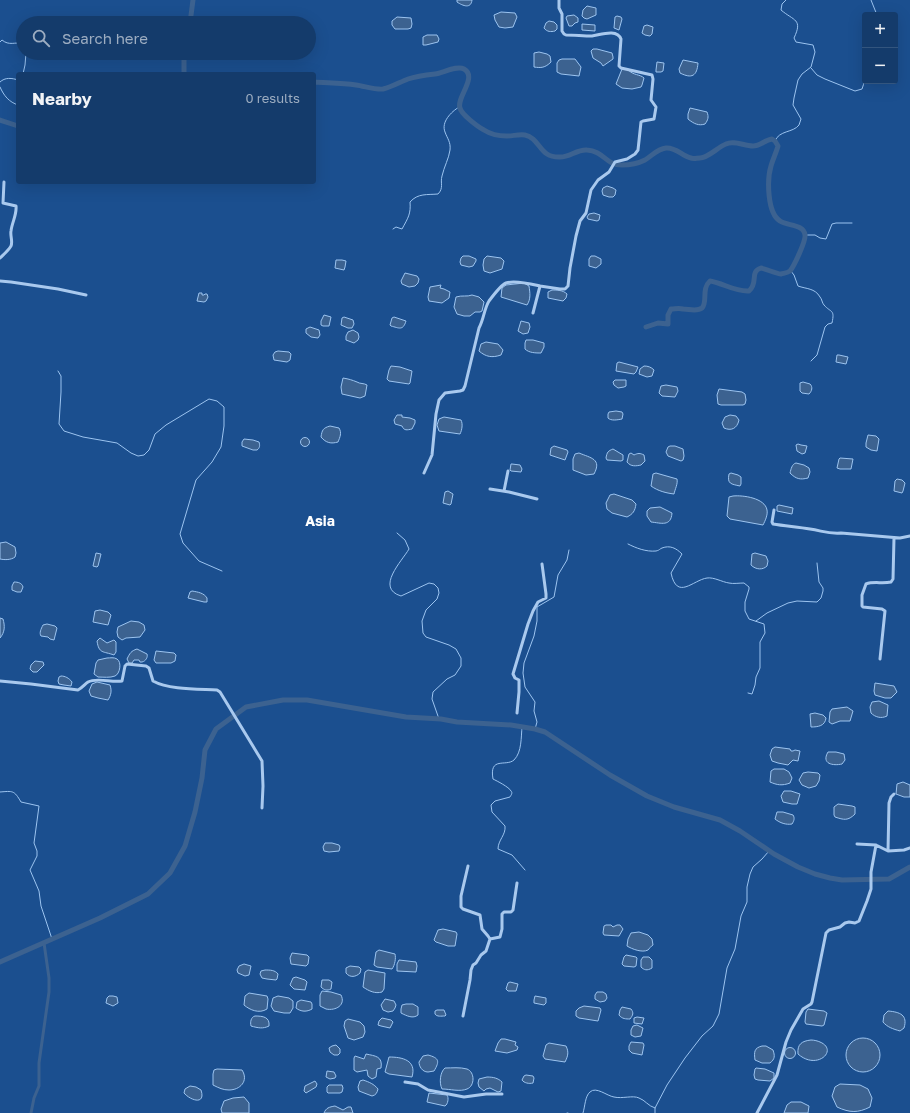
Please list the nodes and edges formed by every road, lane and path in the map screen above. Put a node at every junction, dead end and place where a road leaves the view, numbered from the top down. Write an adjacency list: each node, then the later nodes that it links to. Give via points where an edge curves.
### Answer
1 (559, 0): 5 (street, via 564,34 620,35 621,68 652,76 651,100 656,106 655,118 641,122 638,150 635,154 615,162 591,190 586,213 580,221 576,236 568,286 565,289)
2 (4, 182): 3 (street, via 3,203 16,206 16,214 11,232 11,245)
3 (0, 258)
4 (0, 281): 6 (street)
5 (540, 286): 7 (street); 9 (street, via 506,283 489,302 479,328 463,390 446,393 439,400 432,455)
6 (86, 295)
7 (533, 313)
8 (508, 471): 11 (street)
9 (424, 473)
10 (490, 490): 11 (street)
11 (504, 491): 12 (street)
12 (537, 499)
13 (774, 510): 15 (street, via 773,524 827,533)
14 (910, 536): 15 (street)
15 (894, 538): 17 (street, via 893,579 886,583 866,584 862,595 862,606 885,611)
16 (542, 564): 19 (street, via 546,598 538,602 533,611 513,674 518,680)
17 (880, 659)
18 (0, 681): 21 (street, via 78,690 89,681 122,681 125,666 128,664 146,666 153,681 159,684 217,690 262,761)
19 (517, 713)
20 (894, 794): 25 (street, via 889,803)
21 (262, 808)
22 (857, 844): 23 (street)
23 (876, 845): 25 (street); 32 (street, via 871,889 859,921 845,923 826,933 812,1002 803,1009 791,1030 777,1075)
24 (910, 848): 25 (street)
25 (888, 851)
26 (468, 866): 28 (street, via 461,907 480,915 482,928)
27 (518, 883): 28 (street, via 513,910 502,912 500,937)
28 (490, 939): 29 (street, via 486,951 471,970)
29 (463, 1016)
30 (405, 1082): 31 (street, via 418,1084 428,1090 464,1097)
31 (502, 1094)
32 (757, 1113)

